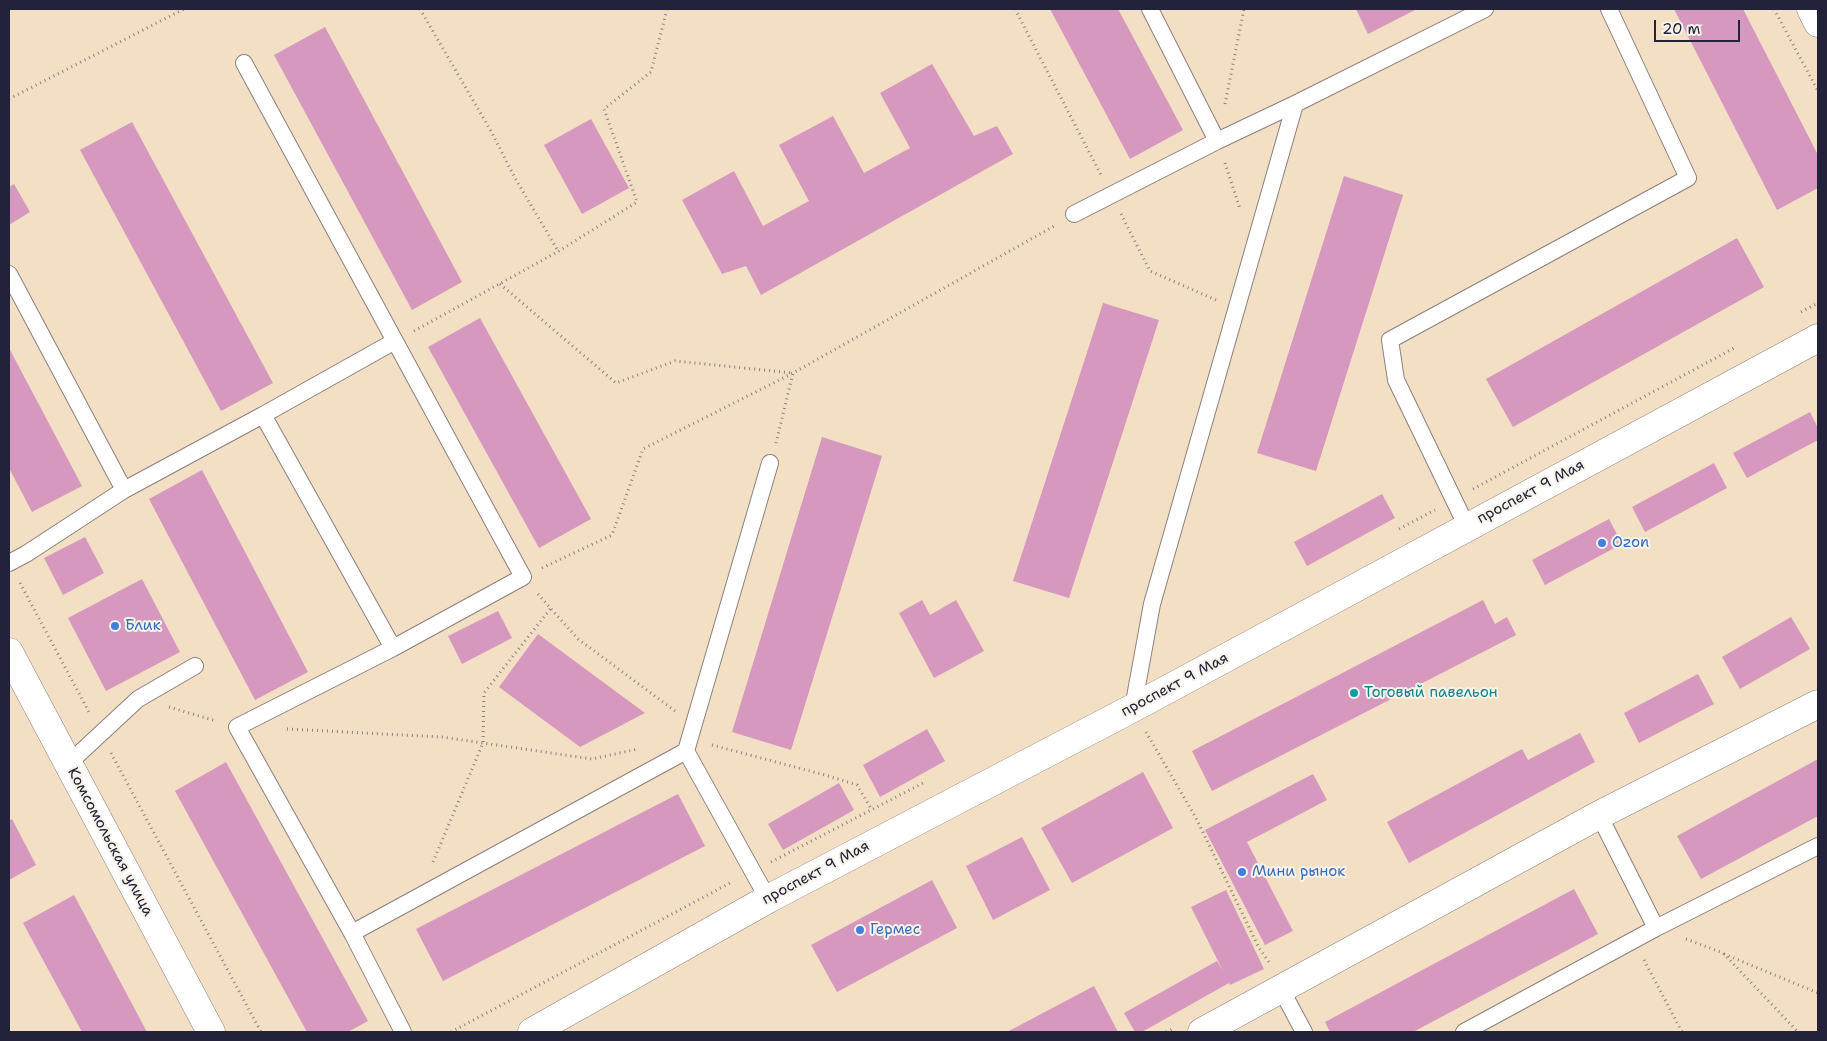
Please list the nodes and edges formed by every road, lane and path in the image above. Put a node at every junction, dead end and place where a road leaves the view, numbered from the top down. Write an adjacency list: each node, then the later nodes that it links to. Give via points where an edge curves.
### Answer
1 (184, 9): 14 (path)
2 (420, 9): 20 (path)
3 (667, 9): 20 (path, via 652,72 604,109 637,202)
4 (1015, 9): 17 (path)
5 (1150, 9): 16 (lane)
6 (1244, 9): 16 (path)
7 (1609, 9): 30 (lane, via 1688,178 1390,340 1396,380)
8 (1774, 9): 13 (path)
9 (1811, 9): 11 (street)
10 (1475, 11): 15 (lane)
11 (1818, 23)
12 (244, 63): 25 (lane)
13 (1818, 91)
14 (9, 99)
15 (1295, 104): 16 (lane); 19 (lane)
16 (1217, 141): 17 (lane); 19 (path)
17 (1111, 195): 18 (lane); 23 (path, via 1150,271)
18 (1074, 214): 26 (path)
19 (1254, 248): 23 (lane)
20 (558, 252): 22 (path)
21 (9, 274): 29 (lane)
22 (500, 284): 25 (path); 26 (path, via 616,383 675,361)
23 (1237, 309): 40 (lane, via 1152,604)
24 (1818, 338): 30 (street, проспект 9 Мая)
25 (395, 341): 27 (lane); 32 (lane)
26 (793, 373): 28 (path); 32 (path, via 643,449 612,535)
27 (264, 415): 29 (lane); 35 (lane)
28 (770, 463): 44 (lane)
29 (124, 490): 31 (lane)
30 (1466, 527): 40 (street, проспект 9 Мая)
31 (9, 563)
32 (523, 577): 34 (path); 35 (lane)
33 (18, 580): 43 (path)
34 (551, 608): 44 (path, via 578,638); 45 (path, via 484,693)
35 (393, 648): 41 (lane)
36 (9, 652): 47 (street, Комсомольская улица)
37 (195, 666): 38 (lane)
38 (138, 699): 41 (path); 43 (lane)
39 (1818, 704): 49 (street)
40 (1133, 708): 52 (street, проспект 9 Мая); 57 (path, via 1196,818)
41 (237, 727): 54 (lane)
42 (286, 729): 45 (path, via 442,737)
43 (101, 734): 47 (lane); 60 (path)
44 (690, 738): 48 (path, via 857,785); 51 (lane); 52 (lane)
45 (483, 743): 46 (path, via 592,759); 51 (path)
46 (641, 749)
47 (68, 764): 59 (street, Комсомольская улица)
48 (872, 810)
49 (1599, 815): 53 (lane); 57 (street)
50 (1818, 846): 53 (lane)
51 (418, 897): 54 (lane)
52 (768, 898): 62 (street, проспект 9 Мая)
53 (1656, 928): 55 (lane); 56 (path)
54 (352, 933): 61 (lane)
55 (1634, 940): 65 (lane); 66 (path)
56 (1723, 953): 58 (path); 67 (path)
57 (1276, 978): 63 (street); 64 (lane)
58 (1818, 993)
59 (211, 1032)
60 (261, 1032)
61 (403, 1032)
62 (532, 1032)
63 (1202, 1032)
64 (1304, 1032)
65 (1464, 1032)
66 (1682, 1032)
67 (1798, 1032)

